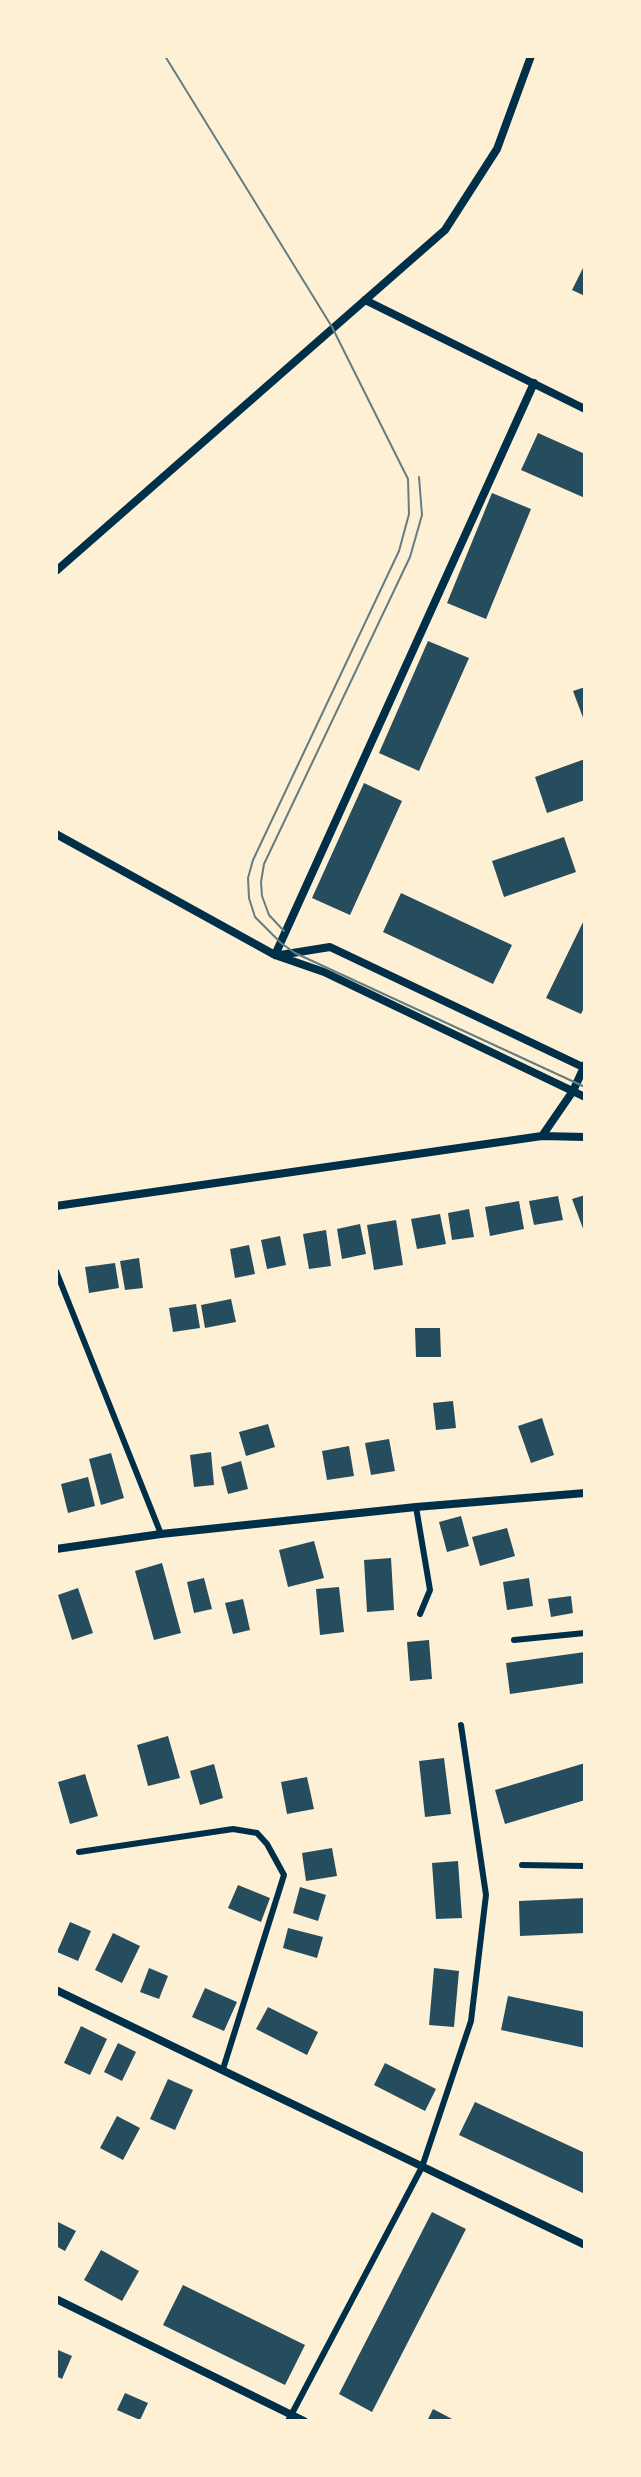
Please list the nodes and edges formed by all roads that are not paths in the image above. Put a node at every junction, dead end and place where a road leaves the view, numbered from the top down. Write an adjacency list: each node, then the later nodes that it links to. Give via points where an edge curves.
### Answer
1 (531, 56): 2 (street, via 497,149 445,230)
2 (365, 300): 3 (street); 5 (street)
3 (534, 383): 4 (street); 7 (street)
4 (585, 409)
5 (56, 571)
6 (56, 834): 7 (street)
7 (275, 955): 8 (street, via 330,947); 9 (street, via 324,972)
8 (584, 1066): 9 (street)
9 (573, 1091): 10 (street); 11 (street)
10 (585, 1097)
11 (542, 1136): 12 (street); 13 (street)
12 (585, 1137)
13 (56, 1206)
14 (56, 1271): 17 (lane)
15 (585, 1493): 16 (street)
16 (416, 1507): 17 (street); 19 (lane, via 430,1590)
17 (161, 1534): 18 (street)
18 (56, 1549)
19 (420, 1614)
20 (585, 1633): 21 (lane)
21 (514, 1640)
22 (461, 1725): 28 (lane, via 486,1895 471,2021)
23 (79, 1852): 27 (lane, via 233,1829 257,1833 267,1844 284,1875)
24 (522, 1865): 25 (lane)
25 (585, 1866)
26 (56, 1990): 27 (street)
27 (223, 2069): 28 (street)
28 (422, 2167): 29 (street); 31 (lane)
29 (585, 2245)
30 (56, 2299): 31 (street)
31 (290, 2418): 32 (street)
32 (304, 2421)

